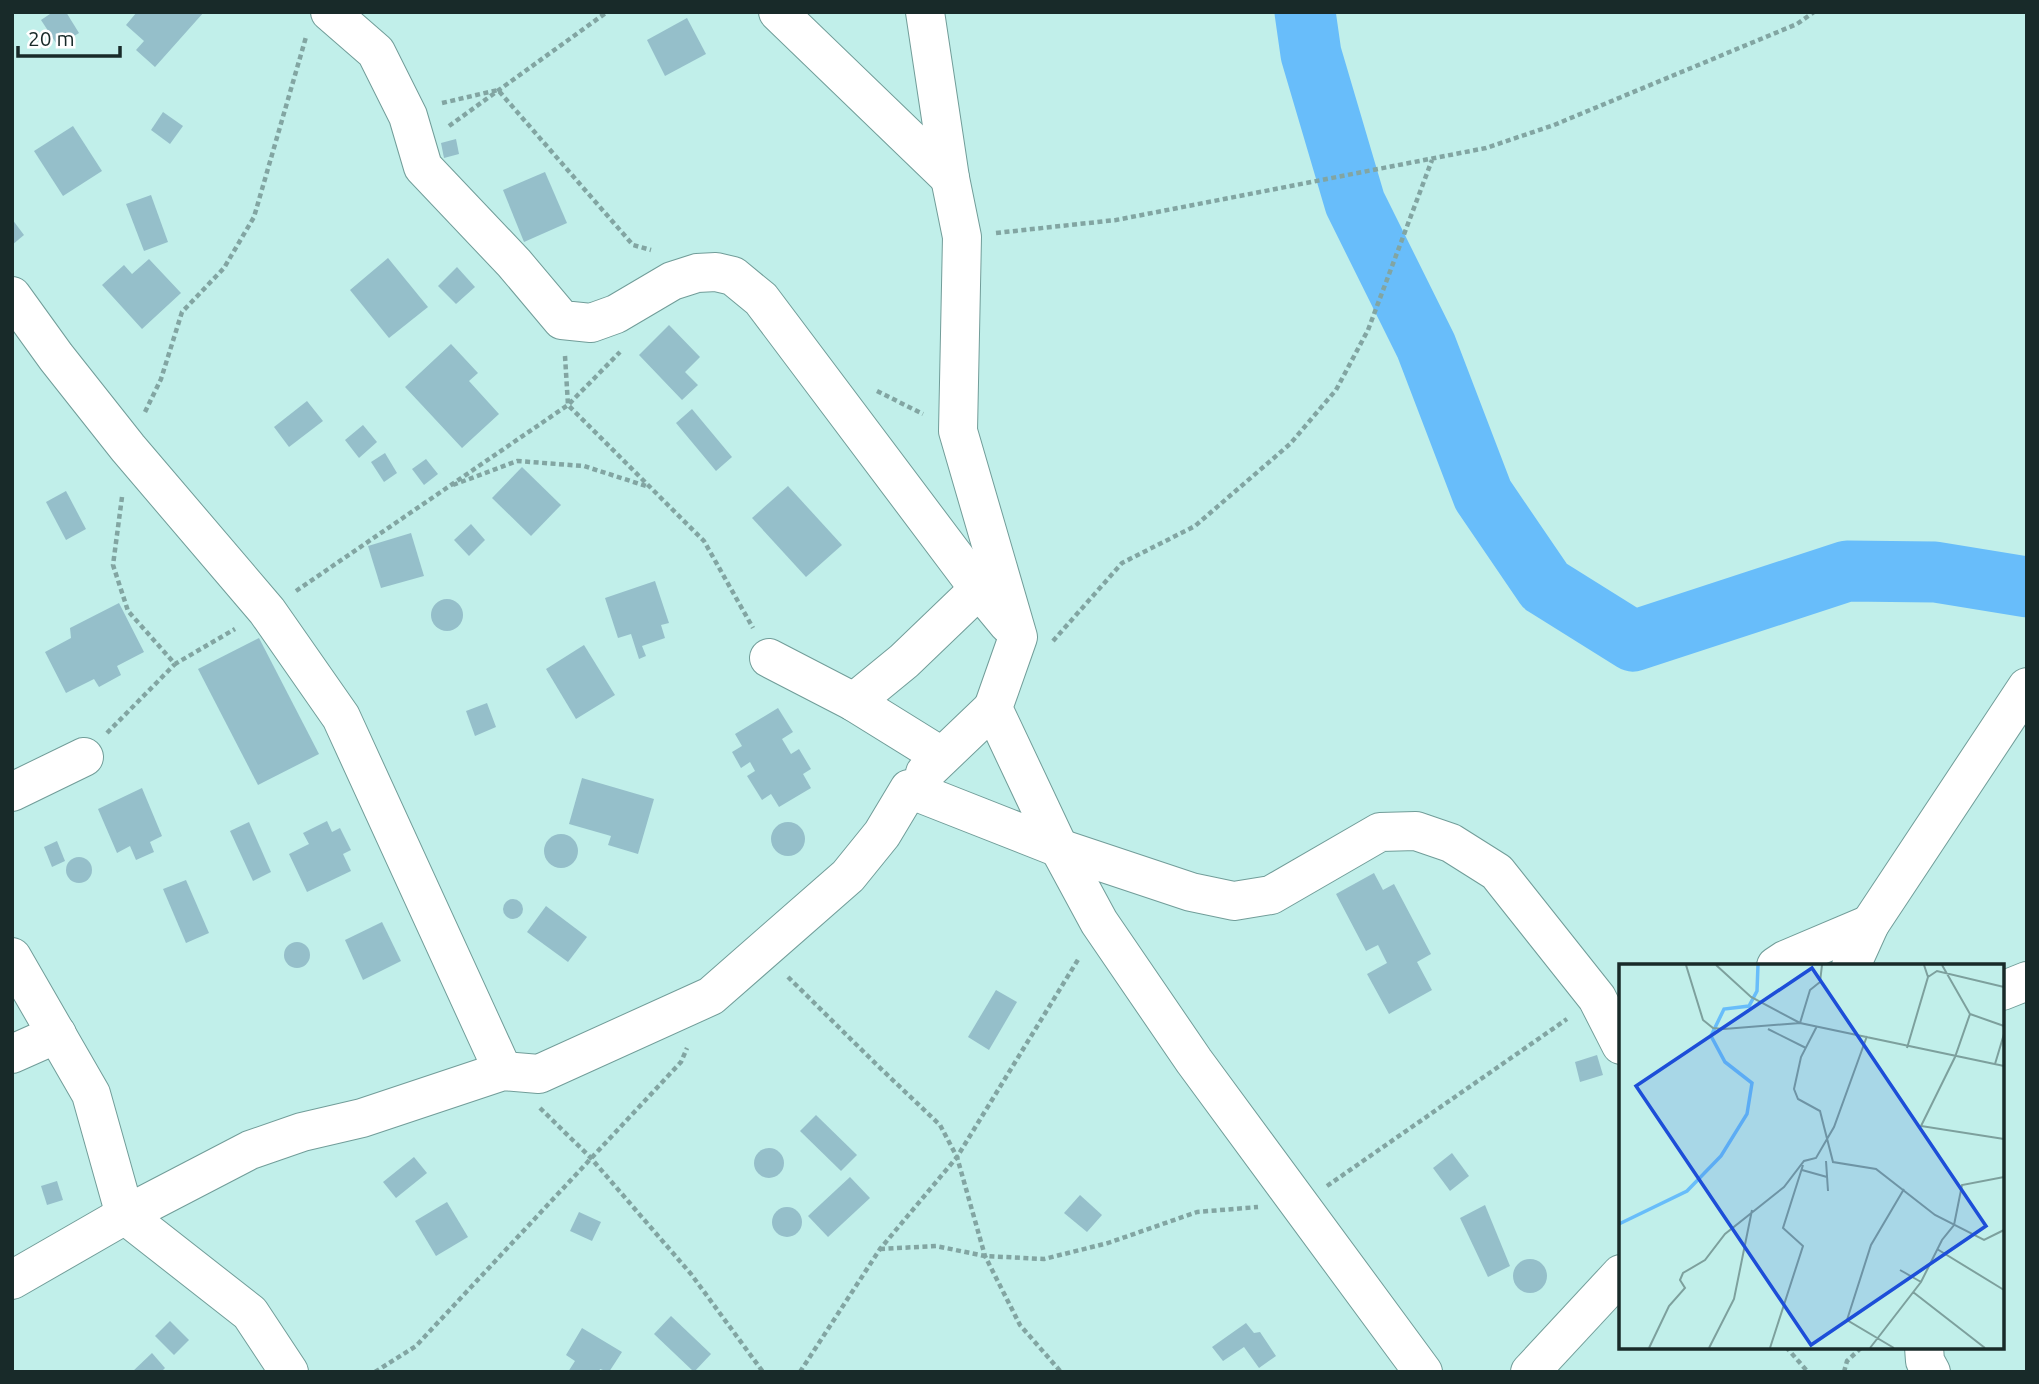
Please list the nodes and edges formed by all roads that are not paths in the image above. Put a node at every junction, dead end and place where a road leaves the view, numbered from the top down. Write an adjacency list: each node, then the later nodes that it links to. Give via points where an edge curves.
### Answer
1 (778, 12): 4 (street)
2 (925, 12): 4 (street)
3 (320, 19): 6 (street, via 376,52 422,110 423,167 562,320 591,323 697,272 733,276 761,299)
4 (950, 178): 7 (street, via 962,237 958,431)
5 (12, 296): 26 (street, via 128,448 267,611 341,717)
6 (979, 589): 7 (street); 10 (street)
7 (1033, 641): 11 (street)
8 (769, 658): 10 (street)
9 (2027, 687): 17 (street)
10 (854, 702): 12 (street)
11 (993, 708): 12 (street); 16 (street)
12 (941, 756): 14 (street)
13 (84, 757): 15 (street)
14 (909, 789): 16 (street); 26 (street, via 882,834 848,876 711,996 539,1074)
15 (12, 792)
16 (1059, 848): 24 (street, via 1191,892 1234,901 1271,895 1380,832 1416,831 1451,843 1497,872 1597,998); 32 (street, via 1099,922 1194,1061)
17 (1870, 924): 19 (street); 20 (street)
18 (12, 957): 23 (street)
19 (1779, 964)
20 (1852, 964)
21 (2027, 981): 22 (street)
22 (2004, 990)
23 (57, 1034): 25 (street); 27 (street, via 91,1094)
24 (1619, 1041)
25 (12, 1054)
26 (503, 1072): 27 (street, via 250,1150)
27 (125, 1216): 29 (street); 31 (street, via 250,1313)
28 (1619, 1276): 33 (street)
29 (12, 1280)
30 (1924, 1349): 34 (street)
31 (289, 1372)
32 (1423, 1372)
33 (1530, 1372)
34 (1931, 1372)

